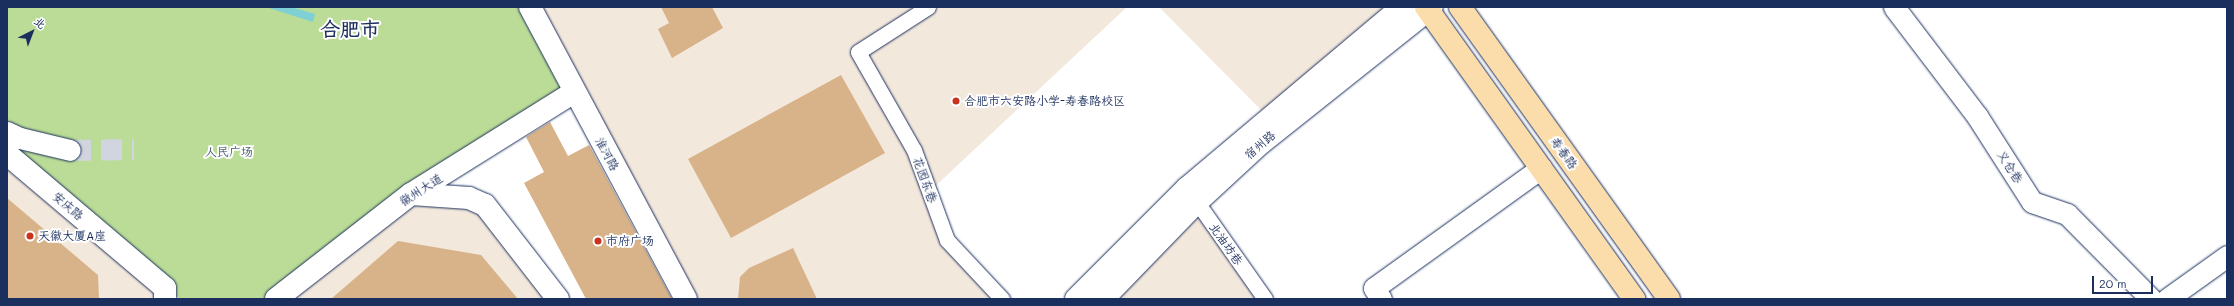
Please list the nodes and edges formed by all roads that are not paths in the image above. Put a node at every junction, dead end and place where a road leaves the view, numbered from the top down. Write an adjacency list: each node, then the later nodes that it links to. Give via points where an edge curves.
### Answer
1 (530, 7): 7 (main road, 淮河路)
2 (928, 7): 19 (street, 花园东巷, via 858,52 914,150 947,240)
3 (1402, 7): 13 (main road, 宿州路)
4 (1460, 7): 25 (main road, 寿春路)
5 (1894, 7): 26 (street, 义仓巷, via 1977,116 2032,202 2067,214)
6 (1429, 8): 11 (main road); 13 (main road, 宿州路)
7 (574, 92): 12 (main road, 徽州大道); 18 (main road, 淮河路)
8 (7, 132): 9 (street, via 20,138)
9 (70, 150)
10 (7, 154): 15 (main road, 安庆路)
11 (1541, 168): 23 (street, via 1374,288); 24 (main road)
12 (411, 194): 16 (main road, 徽州大道); 17 (main road, via 469,198 485,206)
13 (1192, 195): 20 (main road, 宿州路); 21 (main road, 宿州路); 22 (street, 北油坊巷)
14 (2227, 256): 27 (street)
15 (165, 294)
16 (276, 299)
17 (558, 299)
18 (686, 299)
19 (1002, 299)
20 (1076, 299)
21 (1103, 299)
22 (1265, 299)
23 (1381, 299)
24 (1634, 299)
25 (1669, 299)
26 (2151, 299)
27 (2167, 299)

